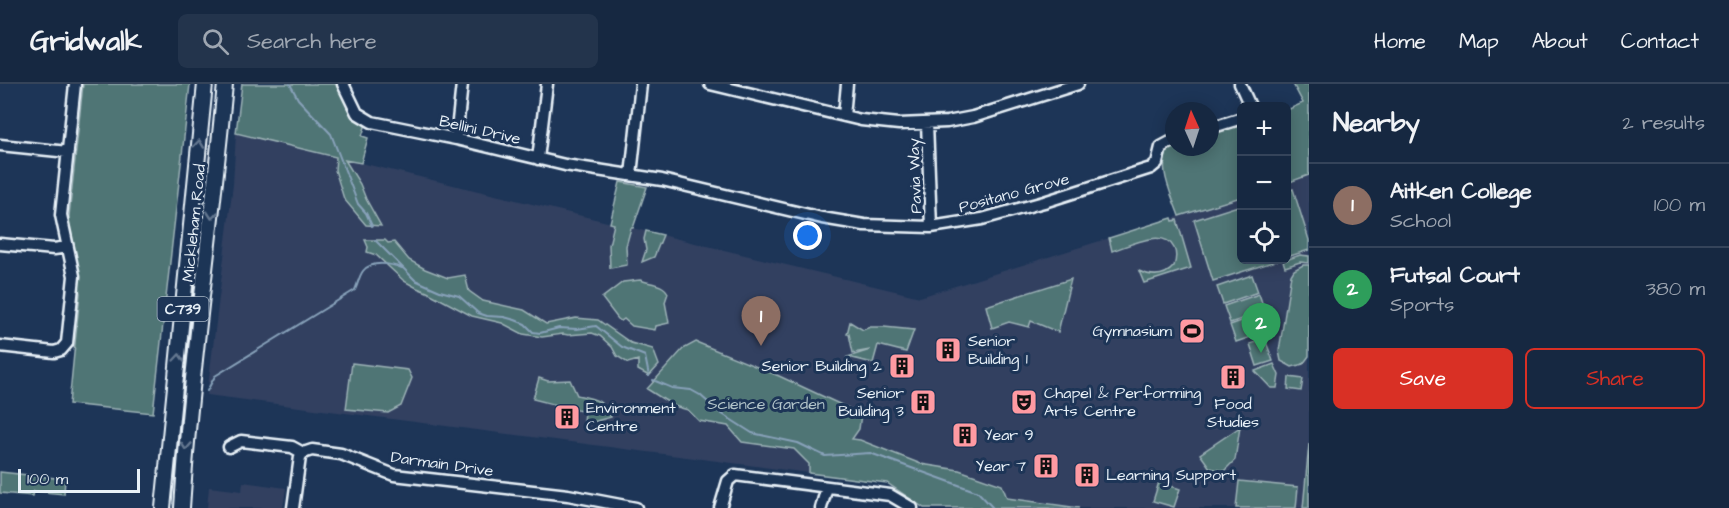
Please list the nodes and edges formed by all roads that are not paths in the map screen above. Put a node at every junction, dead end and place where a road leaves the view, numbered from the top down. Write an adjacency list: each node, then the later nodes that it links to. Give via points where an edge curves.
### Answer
1 (75, 84): 21 (street)
2 (206, 84): 33 (main road, Mickleham Road / C739, one-way to 2)
3 (225, 84): 32 (main road, Mickleham Road / C739, one-way to 32, via 190,389)
4 (343, 84): 18 (street, Bellini Drive, via 352,106 367,121)
5 (462, 84): 18 (street)
6 (547, 84): 22 (street)
7 (642, 84): 23 (street)
8 (710, 84): 12 (street)
9 (847, 84): 14 (street)
10 (1078, 84): 16 (street, via 973,117)
11 (1240, 84): 13 (street)
12 (744, 88): 14 (street)
13 (1248, 102)
14 (844, 116): 16 (street, via 880,123)
15 (1237, 120): 17 (street)
16 (927, 123): 24 (street, Pavia Way)
17 (1219, 125)
18 (456, 139): 22 (street, Bellini Drive)
19 (1165, 144): 24 (street, Positano Grove, via 1151,168 998,215)
20 (0, 145): 21 (street)
21 (68, 152): 26 (street, via 62,215)
22 (538, 159): 23 (street, Bellini Drive)
23 (632, 175): 24 (street, Positano Grove, via 844,222)
24 (932, 227)
25 (0, 244): 26 (street)
26 (67, 247): 27 (street, via 74,276 67,343 54,352)
27 (0, 346)
28 (228, 447): 29 (street, Darmain Drive, via 241,441 291,447)
29 (303, 453): 31 (street, Darmain Drive, via 312,450 341,454 389,474 568,495); 34 (street)
30 (827, 488): 36 (street, via 735,475 728,481); 37 (street); 38 (street, via 890,495)
31 (582, 504): 35 (street, Darmain Drive)
32 (182, 506)
33 (163, 508)
34 (293, 508)
35 (636, 508)
36 (720, 508)
37 (821, 508)
38 (912, 508)

